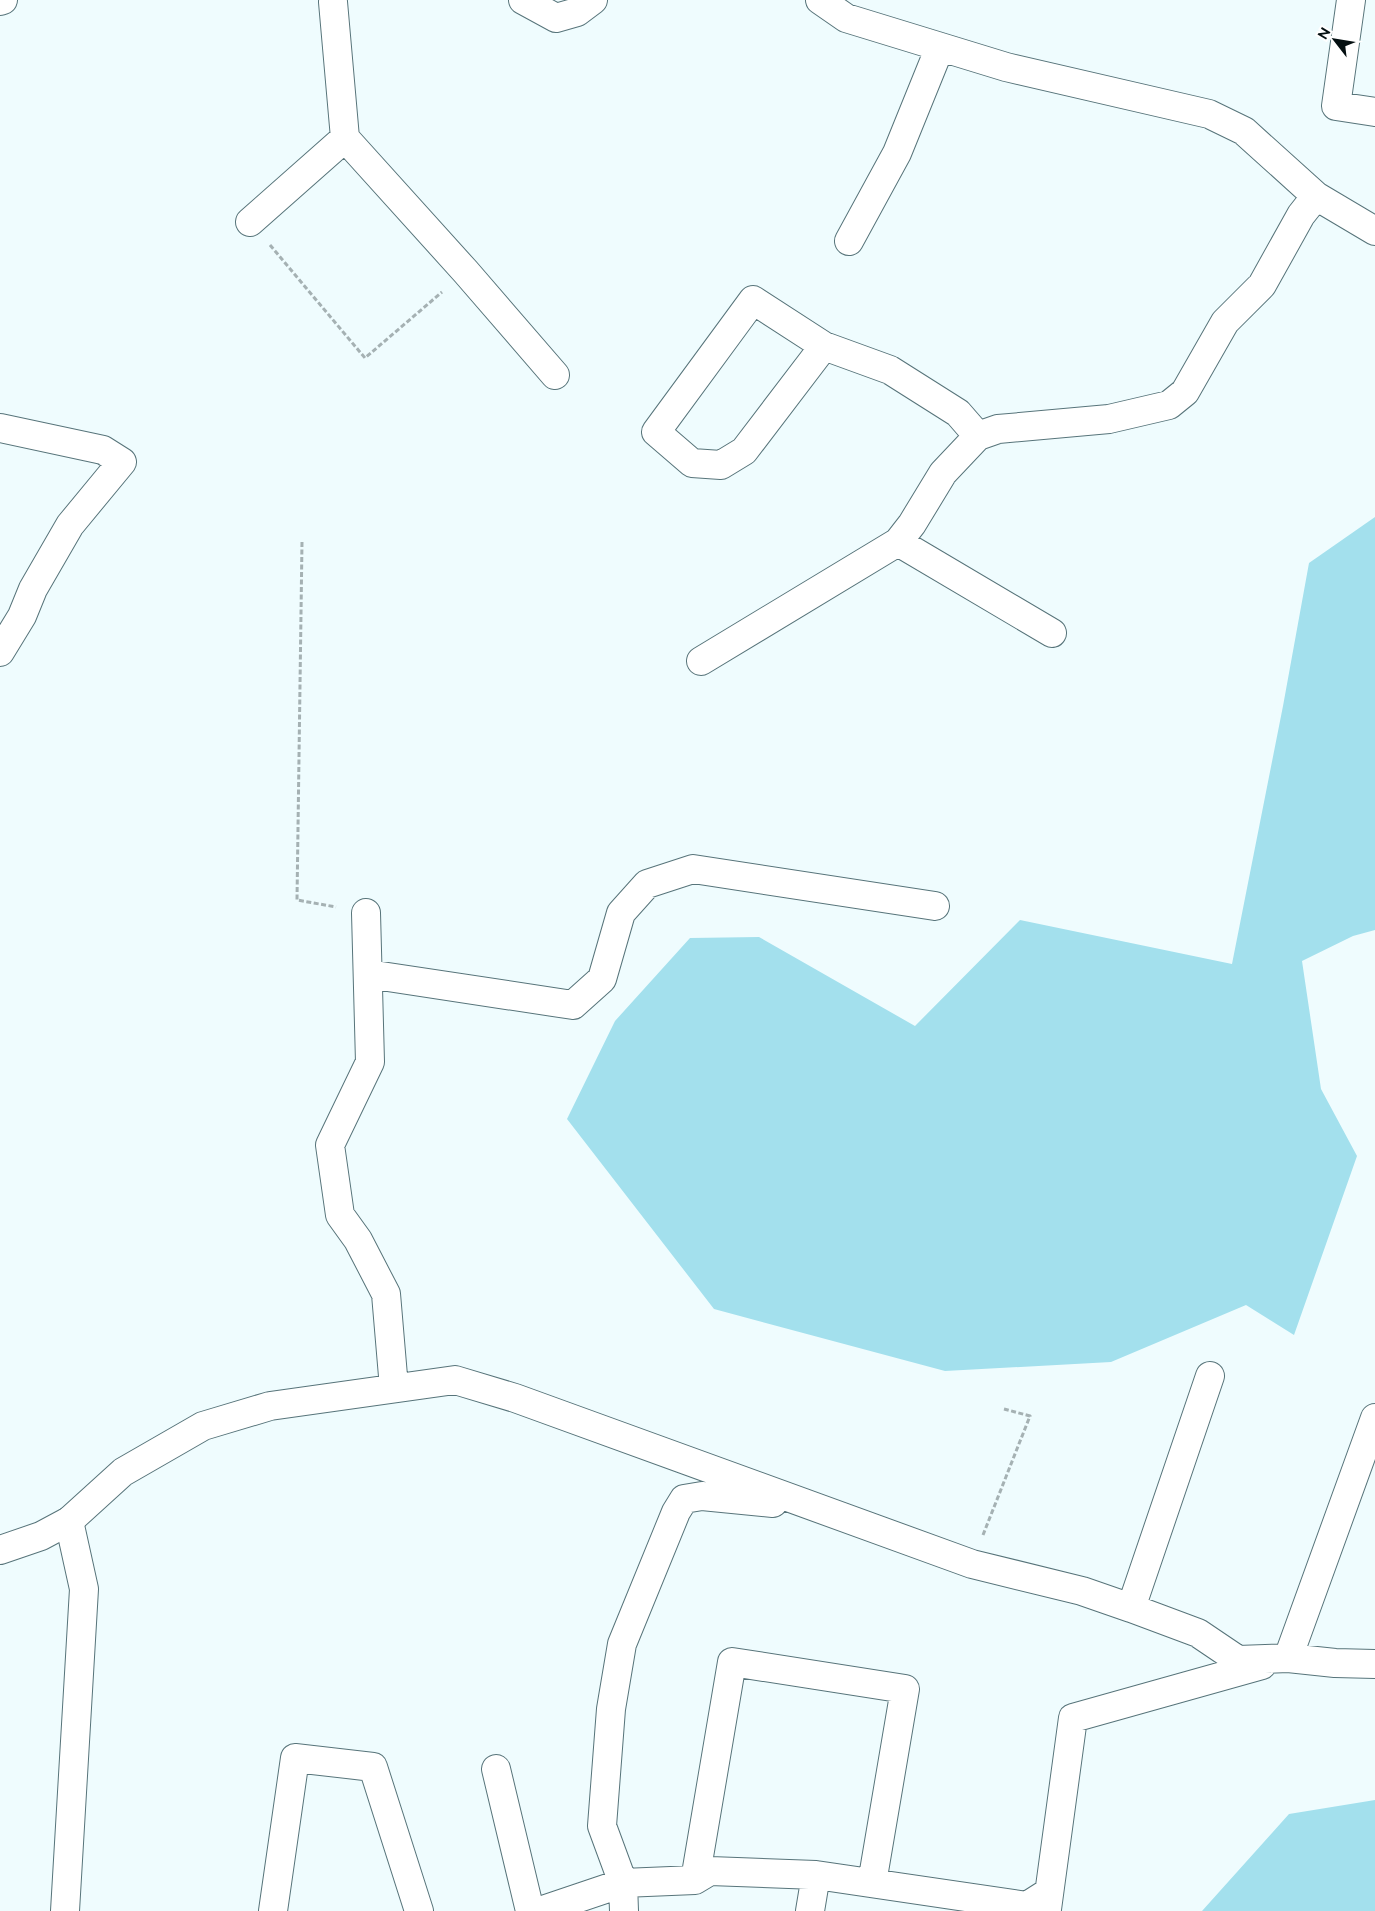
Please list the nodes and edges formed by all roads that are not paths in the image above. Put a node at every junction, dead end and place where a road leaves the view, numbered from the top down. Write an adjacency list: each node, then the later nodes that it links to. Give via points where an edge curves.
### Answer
1 (523, 0): 2 (street, via 556,18 576,12)
2 (593, 0)
3 (820, 0): 6 (street, via 846,18)
4 (1352, 0): 7 (street, via 1336,106)
5 (332, 1): 8 (street)
6 (940, 47): 9 (street, via 1006,67 1209,114 1244,130); 12 (street, via 897,153)
7 (1375, 112)
8 (345, 138): 10 (street); 14 (street)
9 (1316, 196): 11 (street); 16 (street, via 1301,215 1262,286 1225,322 1185,392 1169,405 1110,419 998,428)
10 (250, 222)
11 (1375, 231)
12 (849, 241)
13 (824, 346): 13 (street, via 753,300 656,432 692,463 721,465 744,452); 16 (street, via 890,370 958,413)
14 (555, 375)
15 (0, 428): 19 (street, via 103,450 122,462 70,525)
16 (978, 436): 17 (street, via 943,473)
17 (898, 542): 18 (street); 20 (street)
18 (1052, 633)
19 (0, 652)
20 (701, 660)
21 (935, 906): 23 (street, via 693,869 647,884 621,913 602,979 573,1004)
22 (366, 912): 23 (street)
23 (368, 974): 25 (street, via 370,1062 330,1145 340,1214 358,1240 386,1294)
24 (1210, 1376): 30 (street)
25 (394, 1388): 27 (street, via 455,1380 514,1398); 28 (street, via 270,1406 202,1426 123,1472)
26 (1375, 1418): 31 (street)
27 (817, 1508): 30 (street, via 972,1564 1082,1591); 36 (street, via 702,1496 684,1499 676,1512 622,1644 611,1709 602,1826)
28 (69, 1522): 29 (street); 39 (street, via 84,1589)
29 (0, 1550)
30 (1130, 1608): 31 (street, via 1198,1633 1238,1660)
31 (1288, 1658): 32 (street); 38 (street, via 1073,1718)
32 (1375, 1664)
33 (496, 1769): 42 (street)
34 (816, 1876): 35 (street, via 710,1871); 37 (street); 45 (street)
35 (695, 1880): 36 (street); 37 (street, via 732,1662 905,1689)
36 (624, 1883): 43 (street); 44 (street)
37 (872, 1884): 38 (street, via 1027,1906)
38 (1048, 1902)
39 (65, 1911)
40 (273, 1911): 41 (street, via 295,1758 373,1767)
41 (419, 1911)
42 (530, 1911)
43 (540, 1911)
44 (624, 1911)
45 (810, 1911)

